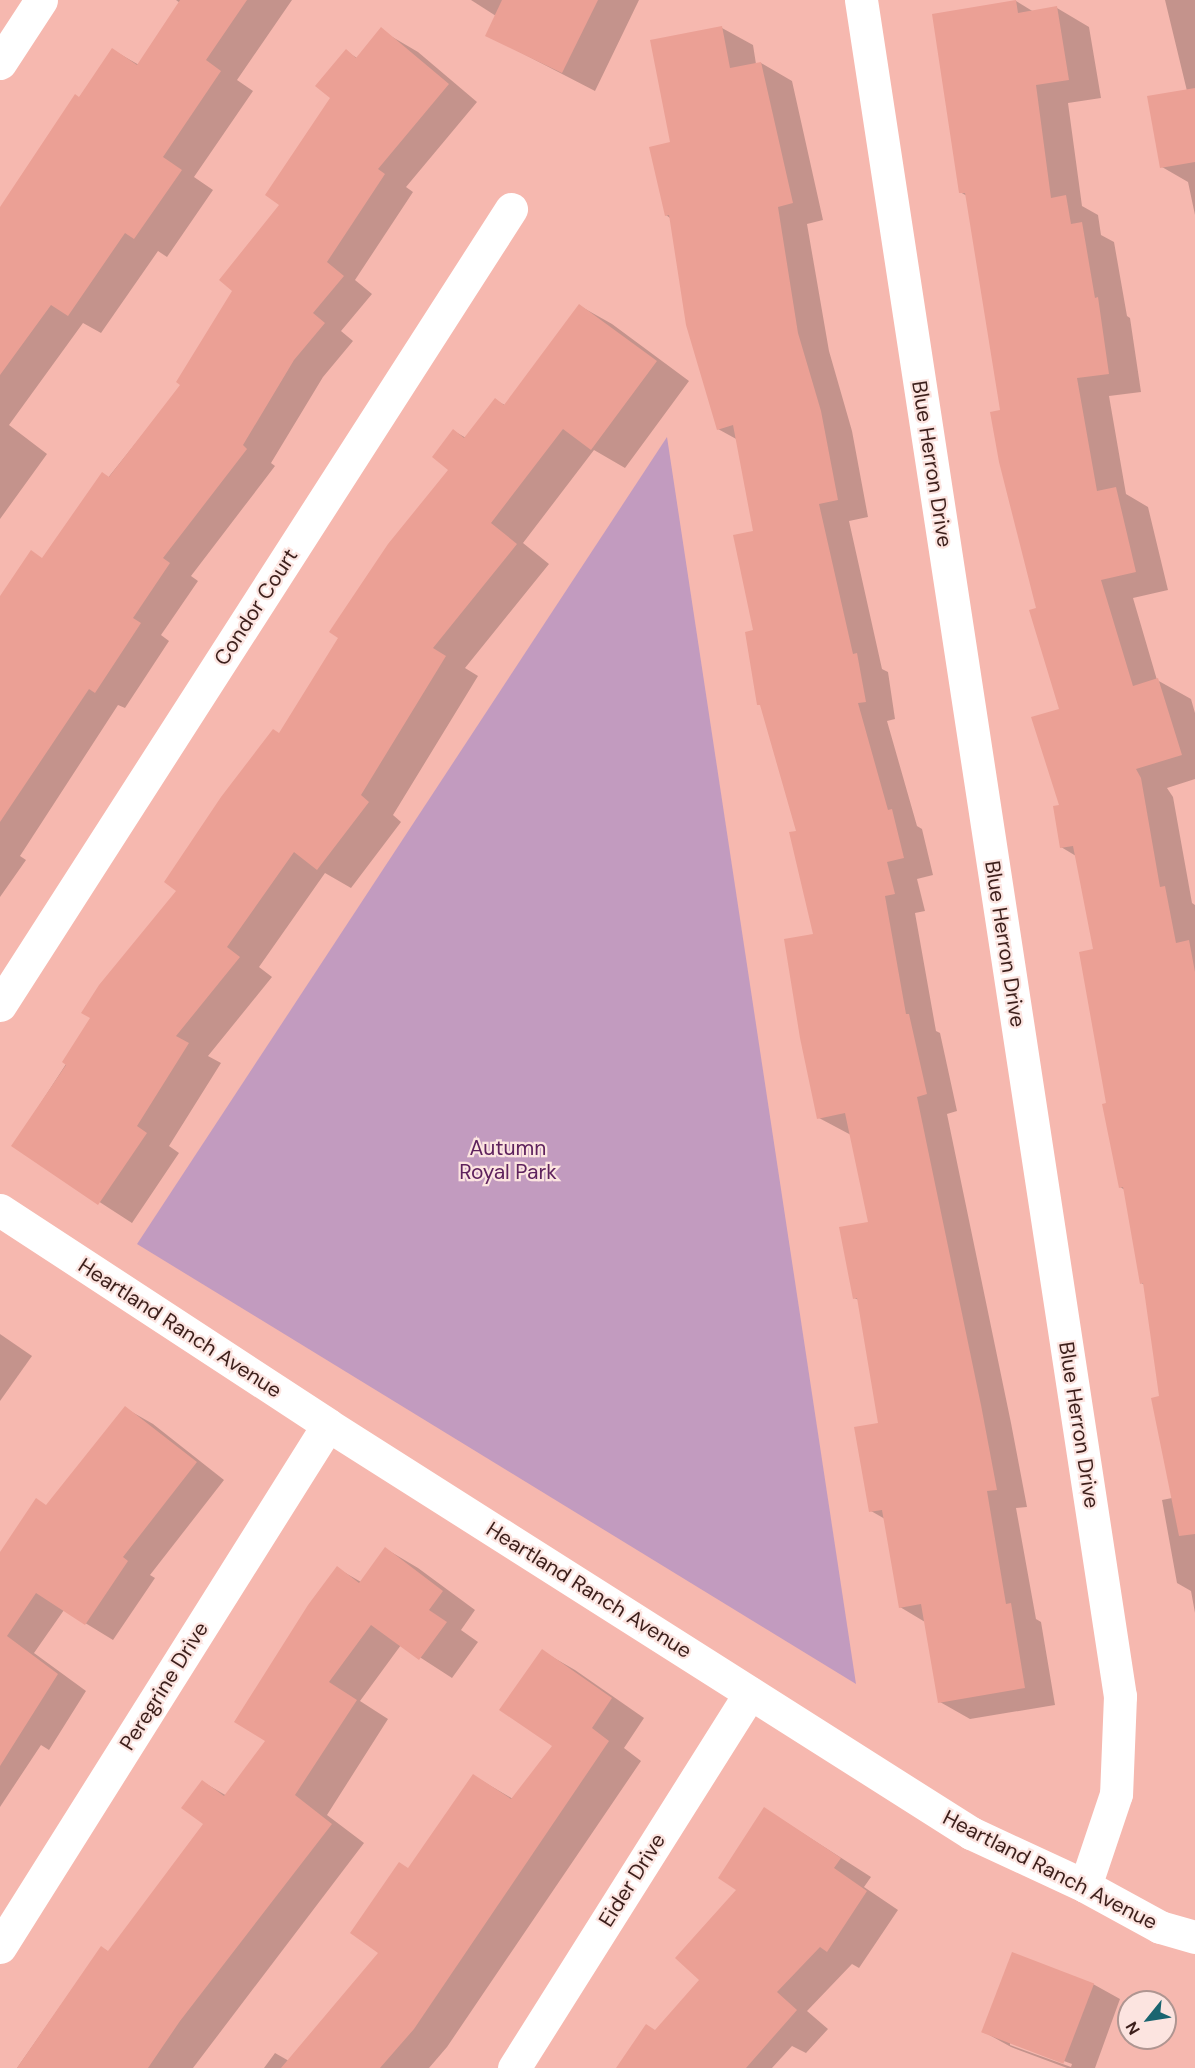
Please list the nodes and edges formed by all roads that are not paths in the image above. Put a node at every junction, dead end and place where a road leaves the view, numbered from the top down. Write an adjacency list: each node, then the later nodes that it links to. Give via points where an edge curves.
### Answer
1 (41, 0): 3 (street)
2 (861, 0): 9 (street, Blue Herron Drive, via 1120,1696 1116,1794)
3 (0, 63)
4 (511, 209): 5 (street, Condor Court)
5 (0, 1005)
6 (0, 1210): 7 (street, Heartland Ranch Avenue)
7 (328, 1425): 8 (street, Heartland Ranch Avenue); 11 (street, Peregrine Drive)
8 (750, 1693): 9 (street, Heartland Ranch Avenue, via 971,1833); 12 (street, Eider Drive)
9 (1085, 1886): 10 (street, Heartland Ranch Avenue, via 1160,1927)
10 (1195, 1937)
11 (0, 1947)
12 (514, 2068)

